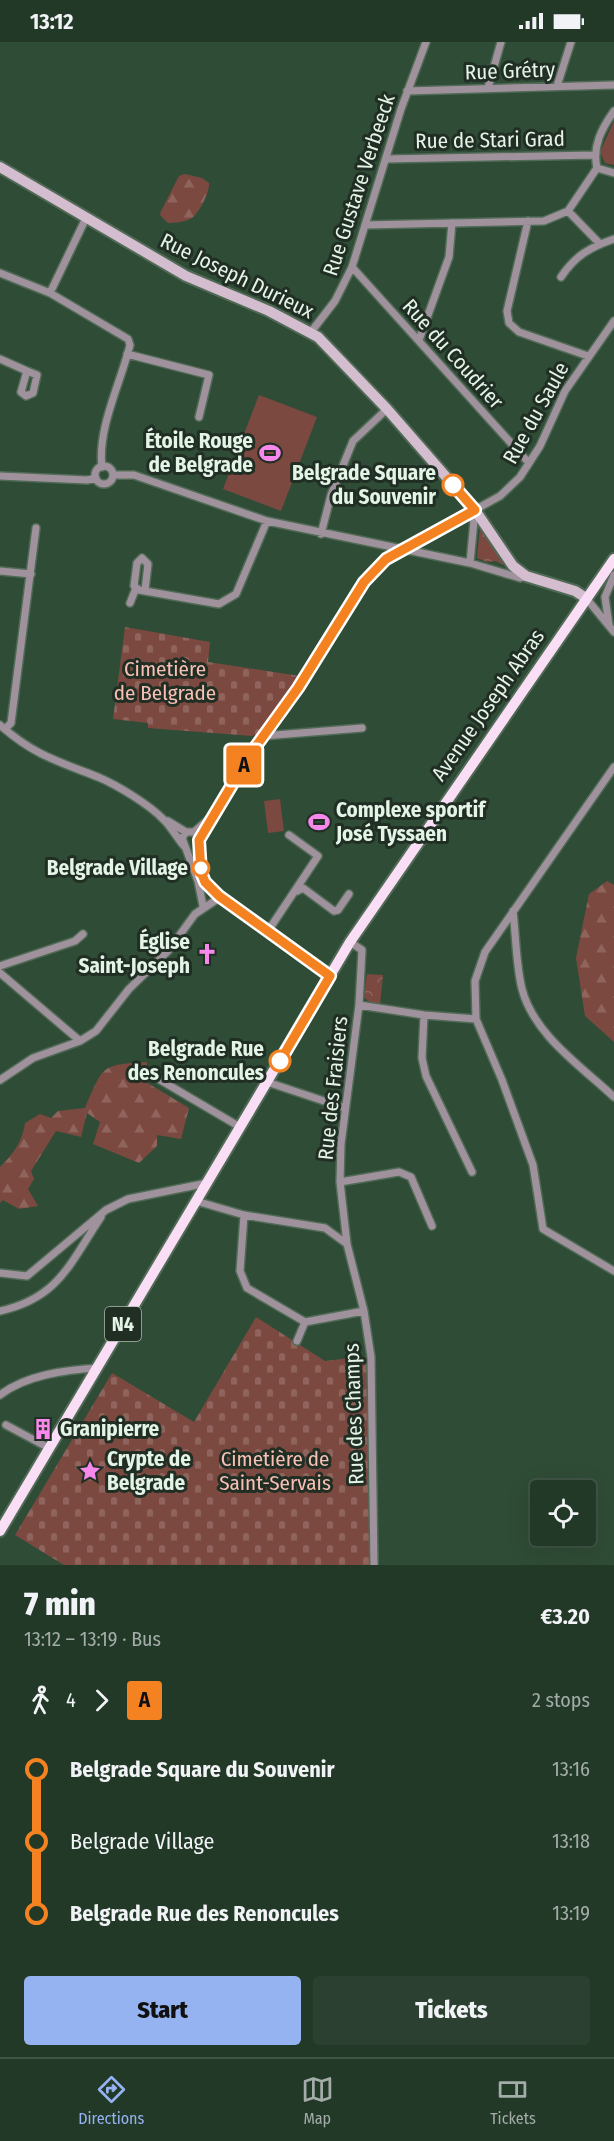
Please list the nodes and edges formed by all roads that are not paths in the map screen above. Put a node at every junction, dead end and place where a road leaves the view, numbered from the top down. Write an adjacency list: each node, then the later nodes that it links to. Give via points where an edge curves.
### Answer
1 (426, 42): 7 (street, Rue Gustave Verbeeck)
2 (501, 42): 6 (street)
3 (571, 42): 4 (street)
4 (557, 86): 5 (street, Rue Grétry); 6 (street, Rue Grétry)
5 (614, 86)
6 (488, 88): 7 (street, Rue Grétry)
7 (407, 91): 10 (street, Rue Gustave Verbeeck)
8 (614, 111): 9 (street)
9 (594, 155): 10 (street, Rue de Stari Grad); 12 (street)
10 (386, 159): 18 (street, Rue Gustave Verbeeck)
11 (0, 167): 15 (street, Rue Joseph Durieux)
12 (597, 168): 13 (street); 14 (street)
13 (614, 173)
14 (568, 211): 16 (street, via 551,219); 20 (street)
15 (86, 218): 24 (street); 26 (street, Rue Joseph Durieux, via 186,276)
16 (528, 221): 17 (street); 29 (street, via 507,311 509,323 519,332)
17 (452, 223): 18 (street); 27 (street, via 449,256)
18 (365, 225): 21 (street, Rue Gustave Verbeeck)
19 (614, 239): 20 (street)
20 (600, 244): 23 (street, via 573,260)
21 (352, 267): 26 (street, Rue Gustave Verbeeck, via 335,302); 27 (street, Rue du Coudrier)
22 (0, 273): 24 (street)
23 (561, 277)
24 (50, 293): 28 (street, via 128,339)
25 (614, 321): 29 (street, Rue du Saule)
26 (311, 332): 32 (street, Rue Joseph Durieux, via 336,353)
27 (418, 340): 34 (street, Rue du Coudrier)
28 (127, 354): 33 (street, via 209,375); 35 (street, via 100,454)
29 (588, 356): 34 (street, Rue du Saule, via 565,391)
30 (0, 359): 31 (street)
31 (27, 371)
32 (387, 409): 39 (street, Rue Joseph Durieux); 42 (street, via 352,441)
33 (199, 417)
34 (529, 463): 39 (street, Rue du Saule, via 500,496)
35 (102, 466): 36 (street, via 110,468); 38 (street)
36 (113, 475): 38 (street, via 106,484); 40 (street, via 134,475)
37 (0, 476): 38 (street)
38 (96, 478)
39 (475, 510): 43 (street, Rue du Saule); 45 (street); 49 (street, Rue Joseph Durieux, via 513,566)
40 (267, 521): 42 (street); 51 (street, via 236,594 229,600 219,604)
41 (36, 528): 47 (street)
42 (321, 534): 43 (street)
43 (404, 550): 45 (street); 58 (street, Rue du Saule, via 386,559 364,582)
44 (614, 559): 52 (main road, N4)
45 (470, 563): 49 (street, via 520,578)
46 (0, 571): 47 (street)
47 (31, 574): 56 (street, via 11,723)
48 (614, 574): 54 (street, via 605,597)
49 (526, 576): 52 (street)
50 (136, 588): 51 (street); 51 (street, via 137,563 142,558 148,564); 53 (street)
51 (145, 590)
52 (586, 598): 54 (street); 78 (main road, Avenue Joseph Abras / N4)
53 (130, 603)
54 (609, 625): 55 (street)
55 (614, 632)
56 (3, 727): 61 (street, via 47,759 98,777)
57 (362, 728): 58 (street)
58 (263, 736): 60 (street, Rue du Saule)
59 (614, 767): 75 (street)
60 (212, 816): 62 (street); 64 (street)
61 (163, 818): 62 (street); 65 (street)
62 (190, 832): 64 (street); 65 (street, via 182,835)
63 (289, 835): 71 (street, via 318,855)
64 (199, 840): 67 (street)
65 (184, 846): 66 (street)
66 (188, 855): 67 (street); 69 (street)
67 (198, 859): 68 (street, via 205,882)
68 (211, 888): 69 (street); 72 (street)
69 (202, 894): 74 (street)
70 (349, 894): 71 (street, via 334,911 303,888)
71 (293, 895): 76 (street)
72 (219, 896): 73 (street); 74 (street)
73 (227, 903): 74 (street); 76 (street)
74 (206, 905): 85 (street, via 158,963 122,997 102,1025)
75 (513, 911): 84 (street, via 479,963 474,981); 89 (street, via 522,988 533,1014 546,1034)
76 (268, 932): 81 (street)
77 (83, 934): 79 (street, via 75,941)
78 (350, 942): 81 (main road, Avenue Joseph Abras / N4); 82 (street, Rue des Fraisiers, via 362,950)
79 (0, 966)
80 (0, 973): 85 (street)
81 (330, 976): 88 (main road, Avenue Joseph Abras / N4)
82 (359, 1005): 83 (street); 90 (street, Rue des Fraisiers)
83 (424, 1015): 84 (street); 92 (street, via 422,1058 426,1076)
84 (476, 1018): 100 (street, via 533,1165 543,1229)
85 (80, 1041): 87 (street, via 33,1058)
86 (150, 1074): 91 (street)
87 (0, 1079)
88 (267, 1082): 90 (street); 91 (main road, Avenue Joseph Abras / N4)
89 (614, 1097)
90 (345, 1108): 93 (street, Rue des Fraisiers)
91 (240, 1127): 94 (main road, Avenue Joseph Abras / N4)
92 (472, 1173)
93 (340, 1182): 98 (street, via 399,1172 411,1177); 99 (street, Rue des Fraisiers)
94 (207, 1183): 95 (main road, Avenue Joseph Abras / N4); 96 (street, via 145,1194)
95 (196, 1201): 97 (street); 106 (main road, N4)
96 (106, 1210): 101 (street, via 27,1276); 102 (street, via 53,1288 17,1307)
97 (244, 1215): 99 (street, via 325,1228); 104 (street, via 240,1271 247,1288)
98 (432, 1226)
99 (347, 1244): 103 (street, Rue des Champs)
100 (614, 1271)
101 (0, 1273)
102 (0, 1311)
103 (364, 1311): 104 (street); 111 (street, Rue des Champs, via 372,1357)
104 (305, 1322): 105 (street)
105 (297, 1341)
106 (97, 1368): 107 (street, via 36,1378); 109 (main road, N4)
107 (0, 1395)
108 (6, 1425): 109 (street)
109 (49, 1448): 110 (main road, N4)
110 (0, 1531)
111 (374, 1565)

